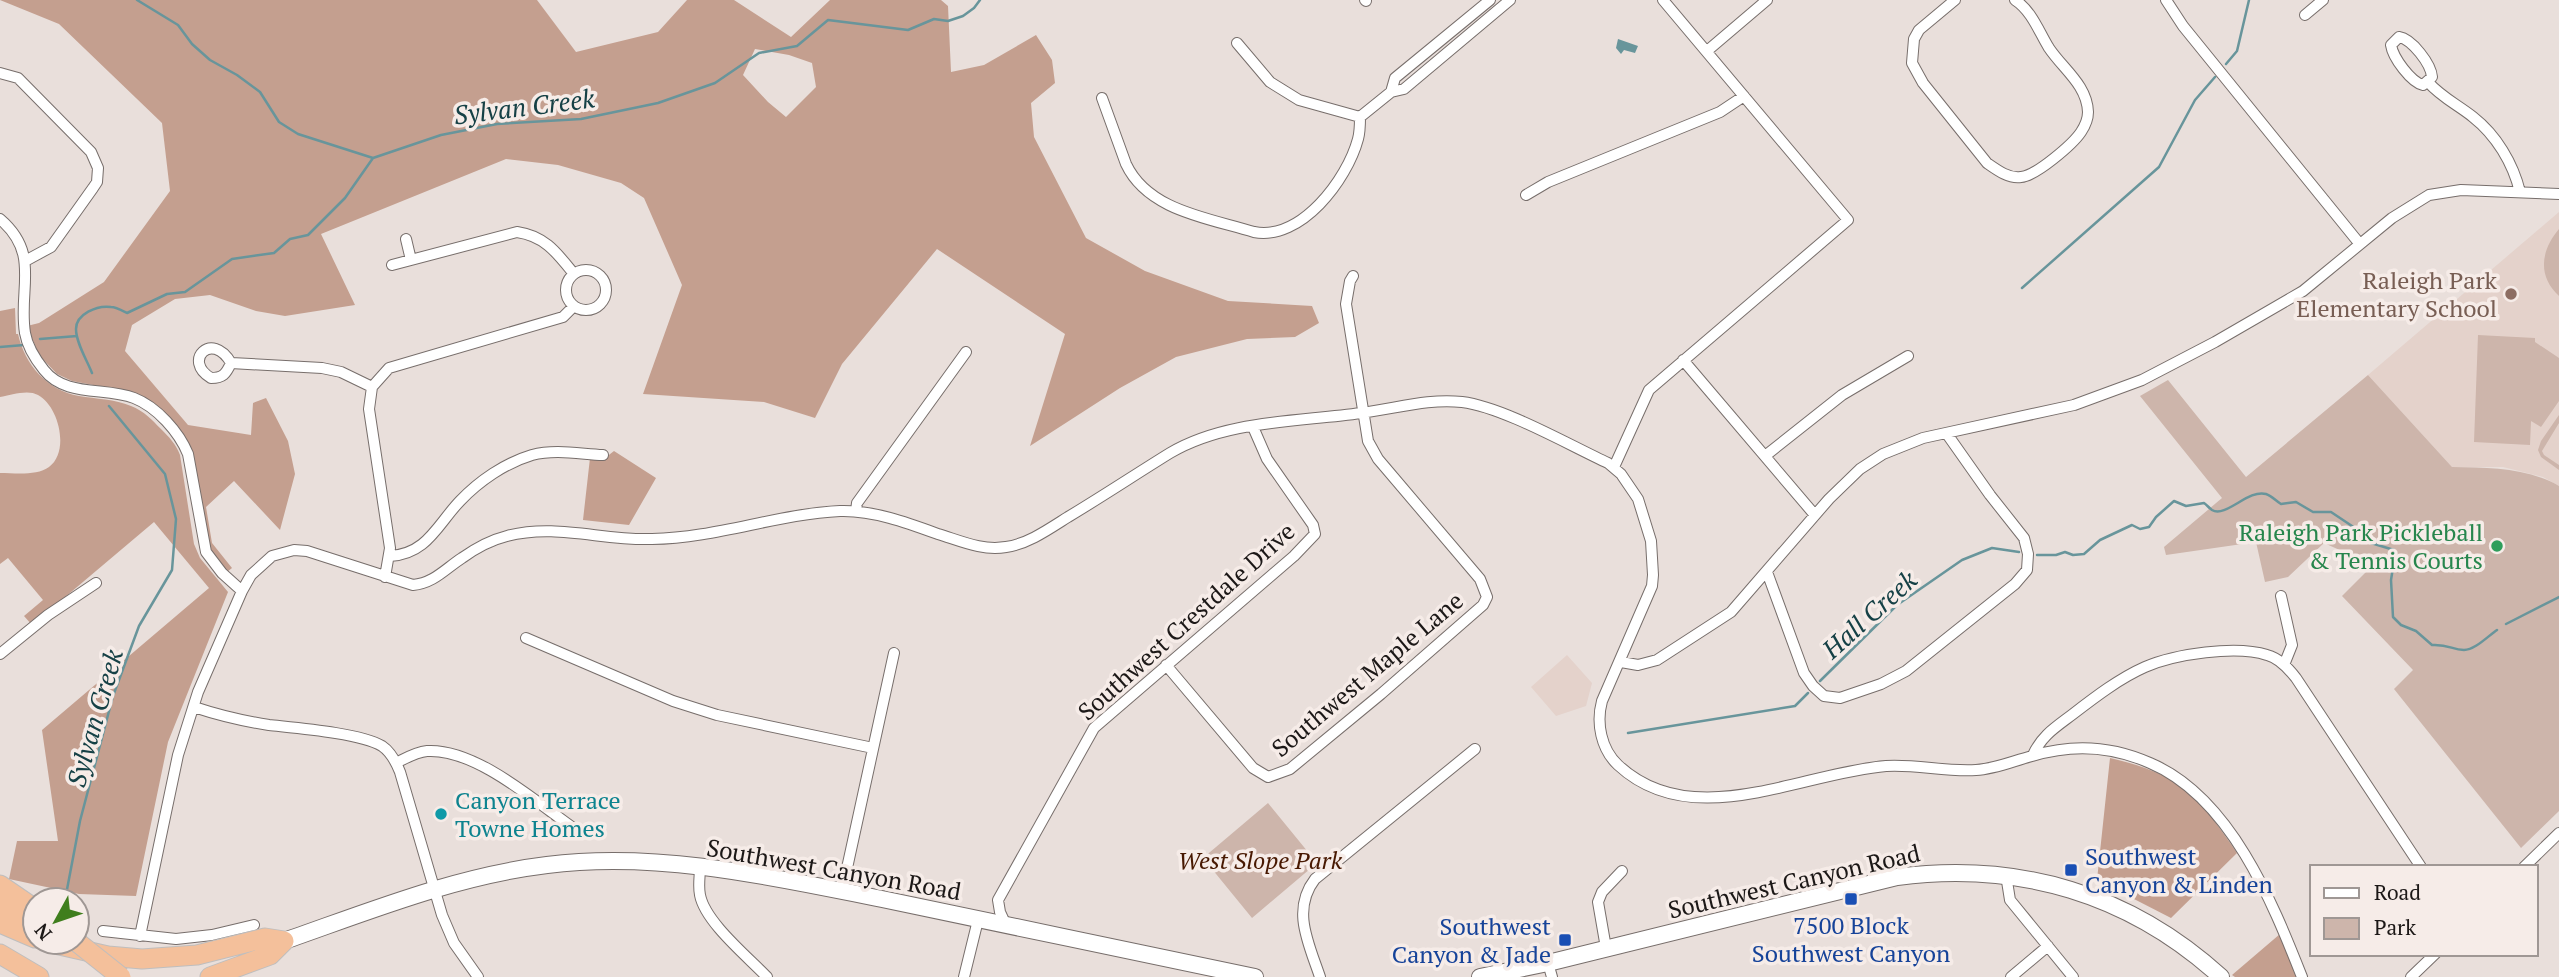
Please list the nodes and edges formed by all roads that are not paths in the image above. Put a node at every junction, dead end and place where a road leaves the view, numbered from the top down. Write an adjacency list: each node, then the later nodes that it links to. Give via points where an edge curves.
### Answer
1 (1490, 0): 14 (street, via 1395,78)
2 (1510, 0): 14 (street, via 1405,89)
3 (1664, 0): 11 (street)
4 (1767, 0): 11 (street)
5 (1955, 0): 6 (street, via 1919,30 1912,63 1987,163 2021,178 2036,172 2077,138 2088,112 2077,82)
6 (2015, 0)
7 (2165, 0): 23 (street)
8 (2323, 0): 9 (street)
9 (2305, 15)
10 (1237, 43): 17 (street, via 1270,82 1299,100)
11 (1707, 51): 15 (street)
12 (0, 73): 24 (street, via 18,78 91,152 98,168 97,181 57,240)
13 (2428, 82): 13 (street, via 2431,68 2410,42 2402,37 2394,41 2391,50 2413,79 2419,85); 18 (street, via 2491,136 2509,163)
14 (1391, 92): 17 (street)
15 (1744, 96): 20 (street, via 1720,112); 32 (street, via 1849,220)
16 (1102, 98): 17 (street, via 1130,175 1146,192 1167,205 1262,234 1294,226 1321,202 1352,153)
17 (1360, 117)
18 (2520, 192): 19 (street); 23 (street, via 2461,190 2429,195)
19 (2559, 194)
20 (1526, 195)
21 (0, 219): 24 (street, via 17,236)
22 (406, 239): 25 (street)
23 (2359, 243): 37 (street, via 2295,296 2142,380 2074,405)
24 (27, 260): 47 (street, via 25,335 46,372 59,383 78,389 134,398 169,425 188,454 206,552)
25 (411, 260): 26 (street); 27 (street, via 517,232 533,234 546,243)
26 (392, 265)
27 (574, 274): 29 (street, via 566,291); 29 (street, via 596,272 607,291 594,309)
28 (1353, 276): 35 (street, via 1346,304)
29 (574, 306): 34 (street, via 563,317 389,368)
30 (966, 352): 41 (street, via 857,503)
31 (1908, 356): 39 (street, via 1842,395)
32 (1683, 360): 39 (street); 40 (street, via 1648,390)
33 (231, 363): 34 (street, via 322,368)
34 (372, 387): 43 (street, via 369,409)
35 (1363, 413): 36 (street); 40 (street, via 1433,401 1463,402 1498,412); 53 (street, Southwest Maple Lane, via 1372,449 1480,579 1487,597 1483,605 1290,769 1268,778 1253,768)
36 (1253, 426): 41 (street, via 1197,439 1041,534 1008,547 975,546); 53 (street, Southwest Crestdale Drive, via 1267,459 1314,525 1315,534)
37 (1947, 434): 42 (street, via 1904,444 1871,460); 44 (street, via 2024,538 2027,570 1906,671 1840,698 1824,696 1804,673)
38 (603, 455): 43 (street, via 552,452 510,464 467,494 426,542 406,554)
39 (1765, 456): 42 (street)
40 (1614, 467): 52 (street, via 1644,513 1653,575)
41 (856, 511): 45 (street, via 807,514 653,539 535,530 485,544 428,582 413,585)
42 (1814, 514): 44 (street)
43 (390, 556): 45 (street)
44 (1767, 572): 52 (street, via 1731,612 1674,650 1650,663)
45 (385, 577): 47 (street, via 294,550 272,556 257,568)
46 (96, 583): 51 (street)
47 (242, 592): 55 (street)
48 (2281, 596): 54 (street, via 2292,645)
49 (526, 638): 56 (street, via 717,715)
50 (894, 653): 56 (street)
51 (0, 654)
52 (1621, 662): 58 (street, via 1600,710 1602,738 1628,774 1678,796 1754,793 1884,766 1995,768)
53 (1166, 665): 76 (street, Southwest Crestdale Drive, via 1088,735 998,900)
54 (2284, 665): 58 (street, via 2265,654 2233,651 2182,656 2145,667 2093,698 2040,740); 62 (street)
55 (194, 707): 59 (street, via 268,725 361,739 383,747); 79 (street, via 178,755)
56 (873, 748): 69 (street)
57 (1475, 749): 97 (street, via 1306,891 1304,926)
58 (2033, 755): 102 (street, via 2086,747 2122,753 2153,764 2189,787 2224,825 2260,881)
59 (397, 763): 60 (street, via 426,751 474,760 576,830); 68 (street)
60 (598, 830)
61 (2559, 833): 63 (street)
62 (2420, 865)
63 (2526, 865)
64 (700, 867): 68 (main road, Southwest Canyon Road, via 625,860 583,862 501,872); 69 (main road, Southwest Canyon Road); 94 (street, via 699,892 704,905)
65 (1622, 871): 83 (street, via 1598,901)
66 (2006, 875): 81 (street, via 2010,900); 83 (main road, Southwest Canyon Road, via 1956,872 1897,877); 101 (main road, Southwest Canyon Road, via 2068,889 2124,910 2178,942)
67 (0, 885): 70 (highway)
68 (434, 889): 80 (main road, Southwest Canyon Road); 93 (street, via 454,943)
69 (842, 891): 73 (main road, Southwest Canyon Road)
70 (21, 899)
71 (0, 905): 72 (highway)
72 (21, 915)
73 (978, 920): 76 (main road, Southwest Canyon Road); 95 (street)
74 (0, 923): 78 (highway)
75 (254, 925): 79 (street, via 176,939)
76 (1006, 925): 96 (main road, Southwest Canyon Road)
77 (103, 931): 79 (street)
78 (21, 932)
79 (140, 936)
80 (284, 942): 87 (highway, via 265,938 179,957); 92 (highway, via 270,955)
81 (2048, 946): 99 (street); 100 (street)
82 (91, 948): 87 (highway)
83 (1606, 948): 89 (main road, Southwest Canyon Road)
84 (91, 952): 87 (highway)
85 (91, 952): 91 (highway, bridge)
86 (0, 954): 90 (highway)
87 (108, 956)
88 (2433, 956): 103 (street)
89 (1550, 970): 98 (main road, Southwest Canyon Road)
90 (39, 977)
91 (121, 977)
92 (210, 977)
93 (478, 977)
94 (766, 977)
95 (964, 977)
96 (1255, 977)
97 (1320, 977)
98 (1480, 977)
99 (2011, 977)
100 (2073, 977)
101 (2221, 977)
102 (2302, 977)
103 (2411, 977)

